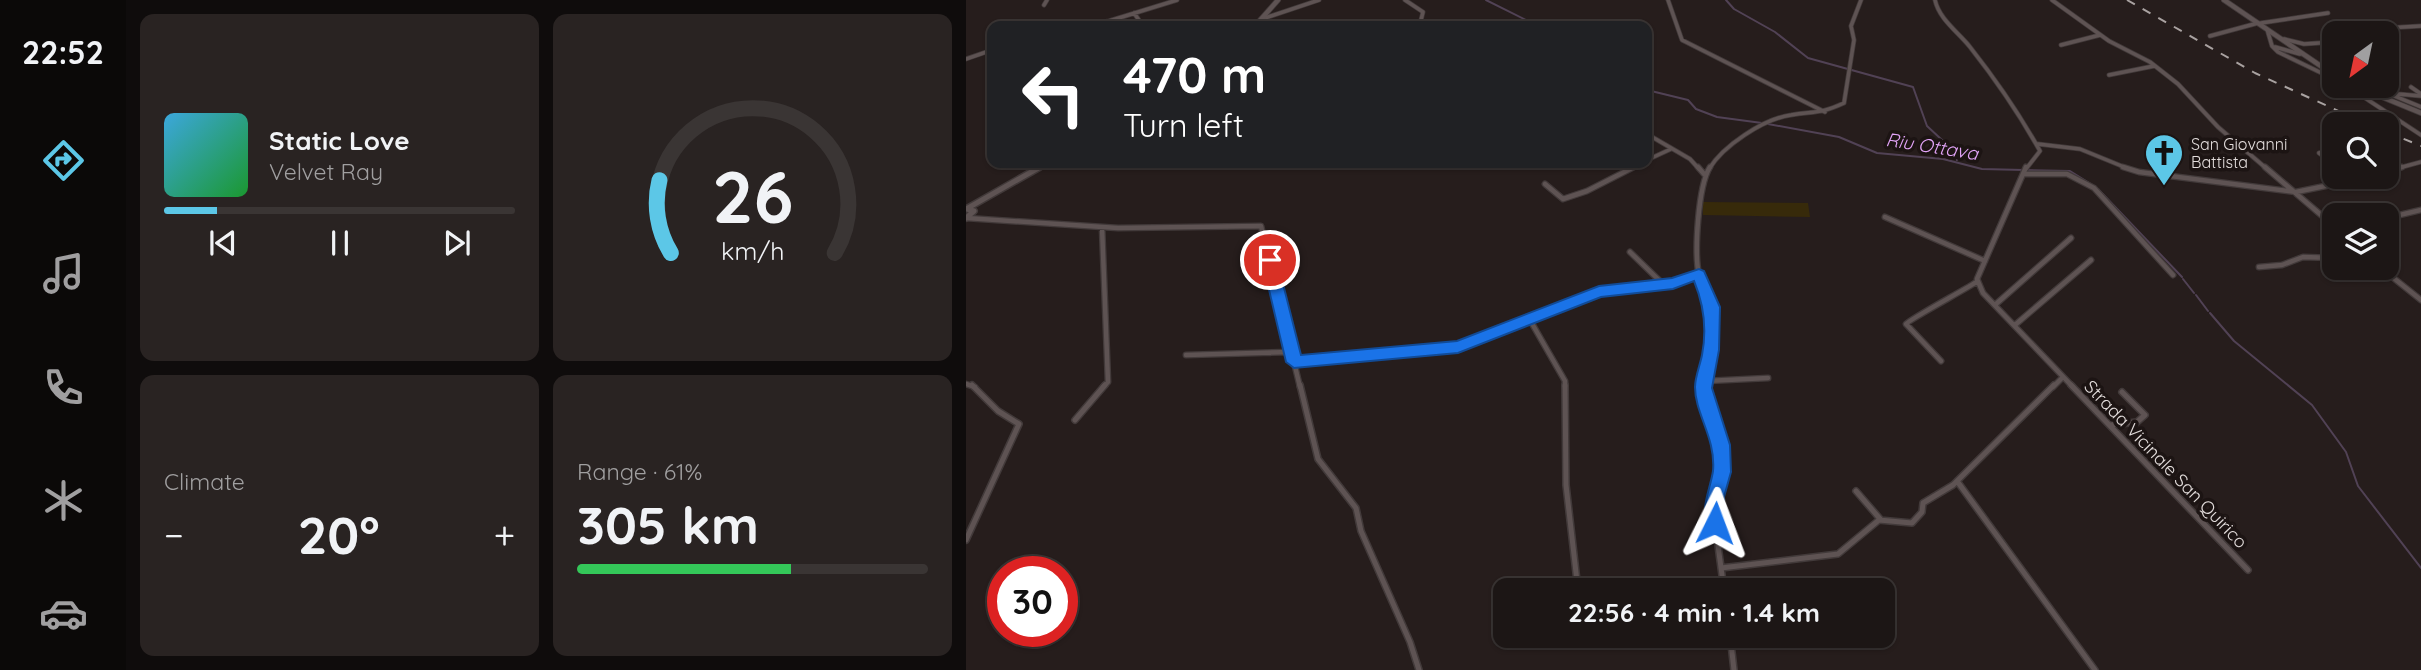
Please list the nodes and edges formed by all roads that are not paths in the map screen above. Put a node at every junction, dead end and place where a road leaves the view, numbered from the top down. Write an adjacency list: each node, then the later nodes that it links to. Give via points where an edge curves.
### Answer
1 (1047, 0): 11 (street)
2 (1176, 0): 12 (street)
3 (1279, 0): 14 (main road); 17 (main road)
4 (1320, 0): 14 (street)
5 (1405, 0): 19 (street, via 1423,12)
6 (1668, 0): 46 (street, via 1682,40)
7 (1861, 0): 46 (street, via 1851,26 1854,40 1844,103)
8 (1935, 0): 49 (street, via 1937,10 1970,47)
9 (2052, 0): 23 (street)
10 (2226, 0): 20 (main road)
11 (1044, 5)
12 (1134, 13): 15 (street); 16 (street)
13 (2328, 13): 20 (street)
14 (1265, 18): 18 (main road)
15 (1109, 21)
16 (1139, 21)
17 (1261, 21)
18 (1262, 21)
19 (1423, 21)
20 (2262, 25): 24 (street); 25 (main road); 26 (street)
21 (2421, 26): 22 (street)
22 (2399, 27)
23 (2101, 35): 29 (street); 35 (street)
24 (2210, 36)
25 (2282, 39): 27 (street); 28 (main road)
26 (2272, 43): 28 (street); 30 (street); 32 (street)
27 (2322, 43)
28 (2289, 44): 30 (street); 33 (main road)
29 (2061, 45)
30 (2286, 49): 32 (street); 33 (street)
31 (987, 52): 34 (street)
32 (2287, 57): 37 (street)
33 (2311, 58): 36 (main road)
34 (966, 59)
35 (2155, 66): 38 (street); 61 (street, via 2221,130)
36 (2322, 66)
37 (2322, 70)
38 (2109, 75)
39 (2411, 88): 41 (street)
40 (2399, 92): 41 (street)
41 (2421, 95)
42 (2365, 98): 47 (street)
43 (2390, 98): 45 (main road)
44 (2397, 98): 45 (street)
45 (2421, 110)
46 (1826, 112): 58 (street, via 1794,114 1762,127 1719,152)
47 (2421, 135)
48 (1652, 137): 50 (street)
49 (2038, 144): 57 (street, via 2037,157); 61 (street, via 2079,147 2139,172)
50 (1671, 148): 51 (street); 58 (street)
51 (1652, 158)
52 (2421, 162): 56 (street)
53 (1041, 168): 62 (main road)
54 (1042, 168): 64 (main road)
55 (1632, 168): 59 (street, via 1563,199)
56 (2399, 168)
57 (2025, 171): 74 (street); 77 (street, via 2067,174 2094,188)
58 (1704, 175): 76 (street)
59 (1545, 184)
60 (2322, 187): 61 (street)
61 (2296, 192): 65 (street)
62 (966, 209): 64 (main road)
63 (2421, 210): 66 (street)
64 (975, 213): 68 (main road); 69 (street)
65 (2322, 215)
66 (2399, 215)
67 (1885, 217): 74 (street)
68 (966, 218)
69 (1102, 227): 85 (street, via 1261,226); 94 (street, via 1108,382)
70 (2071, 238): 82 (street)
71 (1630, 252): 80 (street)
72 (2322, 258): 75 (street)
73 (2091, 260): 84 (street)
74 (1985, 261): 79 (street)
75 (2259, 267)
76 (1699, 274): 80 (street); 91 (street, via 1712,307)
77 (2173, 275)
78 (2396, 280): 81 (street)
79 (1978, 281): 82 (street, Strada Vicinale San Quirico); 87 (street, via 1906,324)
80 (1663, 284): 83 (street, via 1610,288)
81 (2421, 300)
82 (1996, 304): 84 (street, Strada Vicinale San Quirico)
83 (1530, 320): 88 (street, via 1445,350); 102 (street, via 1565,381 1566,492)
84 (2015, 325): 89 (street, Strada Vicinale San Quirico)
85 (1292, 352): 86 (street); 88 (street)
86 (1186, 355)
87 (1941, 361)
88 (1294, 362): 105 (street, via 1318,459 1356,508 1361,531)
89 (2063, 377): 95 (street, Strada Vicinale San Quirico); 96 (street, Strada Vicinale San Quirico)
90 (1768, 378): 91 (street)
91 (1706, 381): 100 (street, via 1703,388 1721,445 1722,472 1715,497)
92 (966, 384): 99 (street, via 1019,424)
93 (2122, 392): 95 (street, via 2145,415 2137,422)
94 (1075, 420)
95 (2111, 425): 101 (street, Strada Vicinale San Quirico)
96 (1957, 481): 98 (street, Strada Vicinale San Quirico, via 1923,503 1923,512 1912,523); 107 (street)
97 (1856, 491): 98 (street)
98 (1880, 520): 100 (street, via 1838,554)
99 (966, 540)
100 (1721, 568): 103 (street)
101 (2248, 570)
102 (1577, 578)
103 (1722, 578)
104 (1731, 648): 106 (street)
105 (1419, 670)
106 (1734, 670)
107 (2095, 670)

